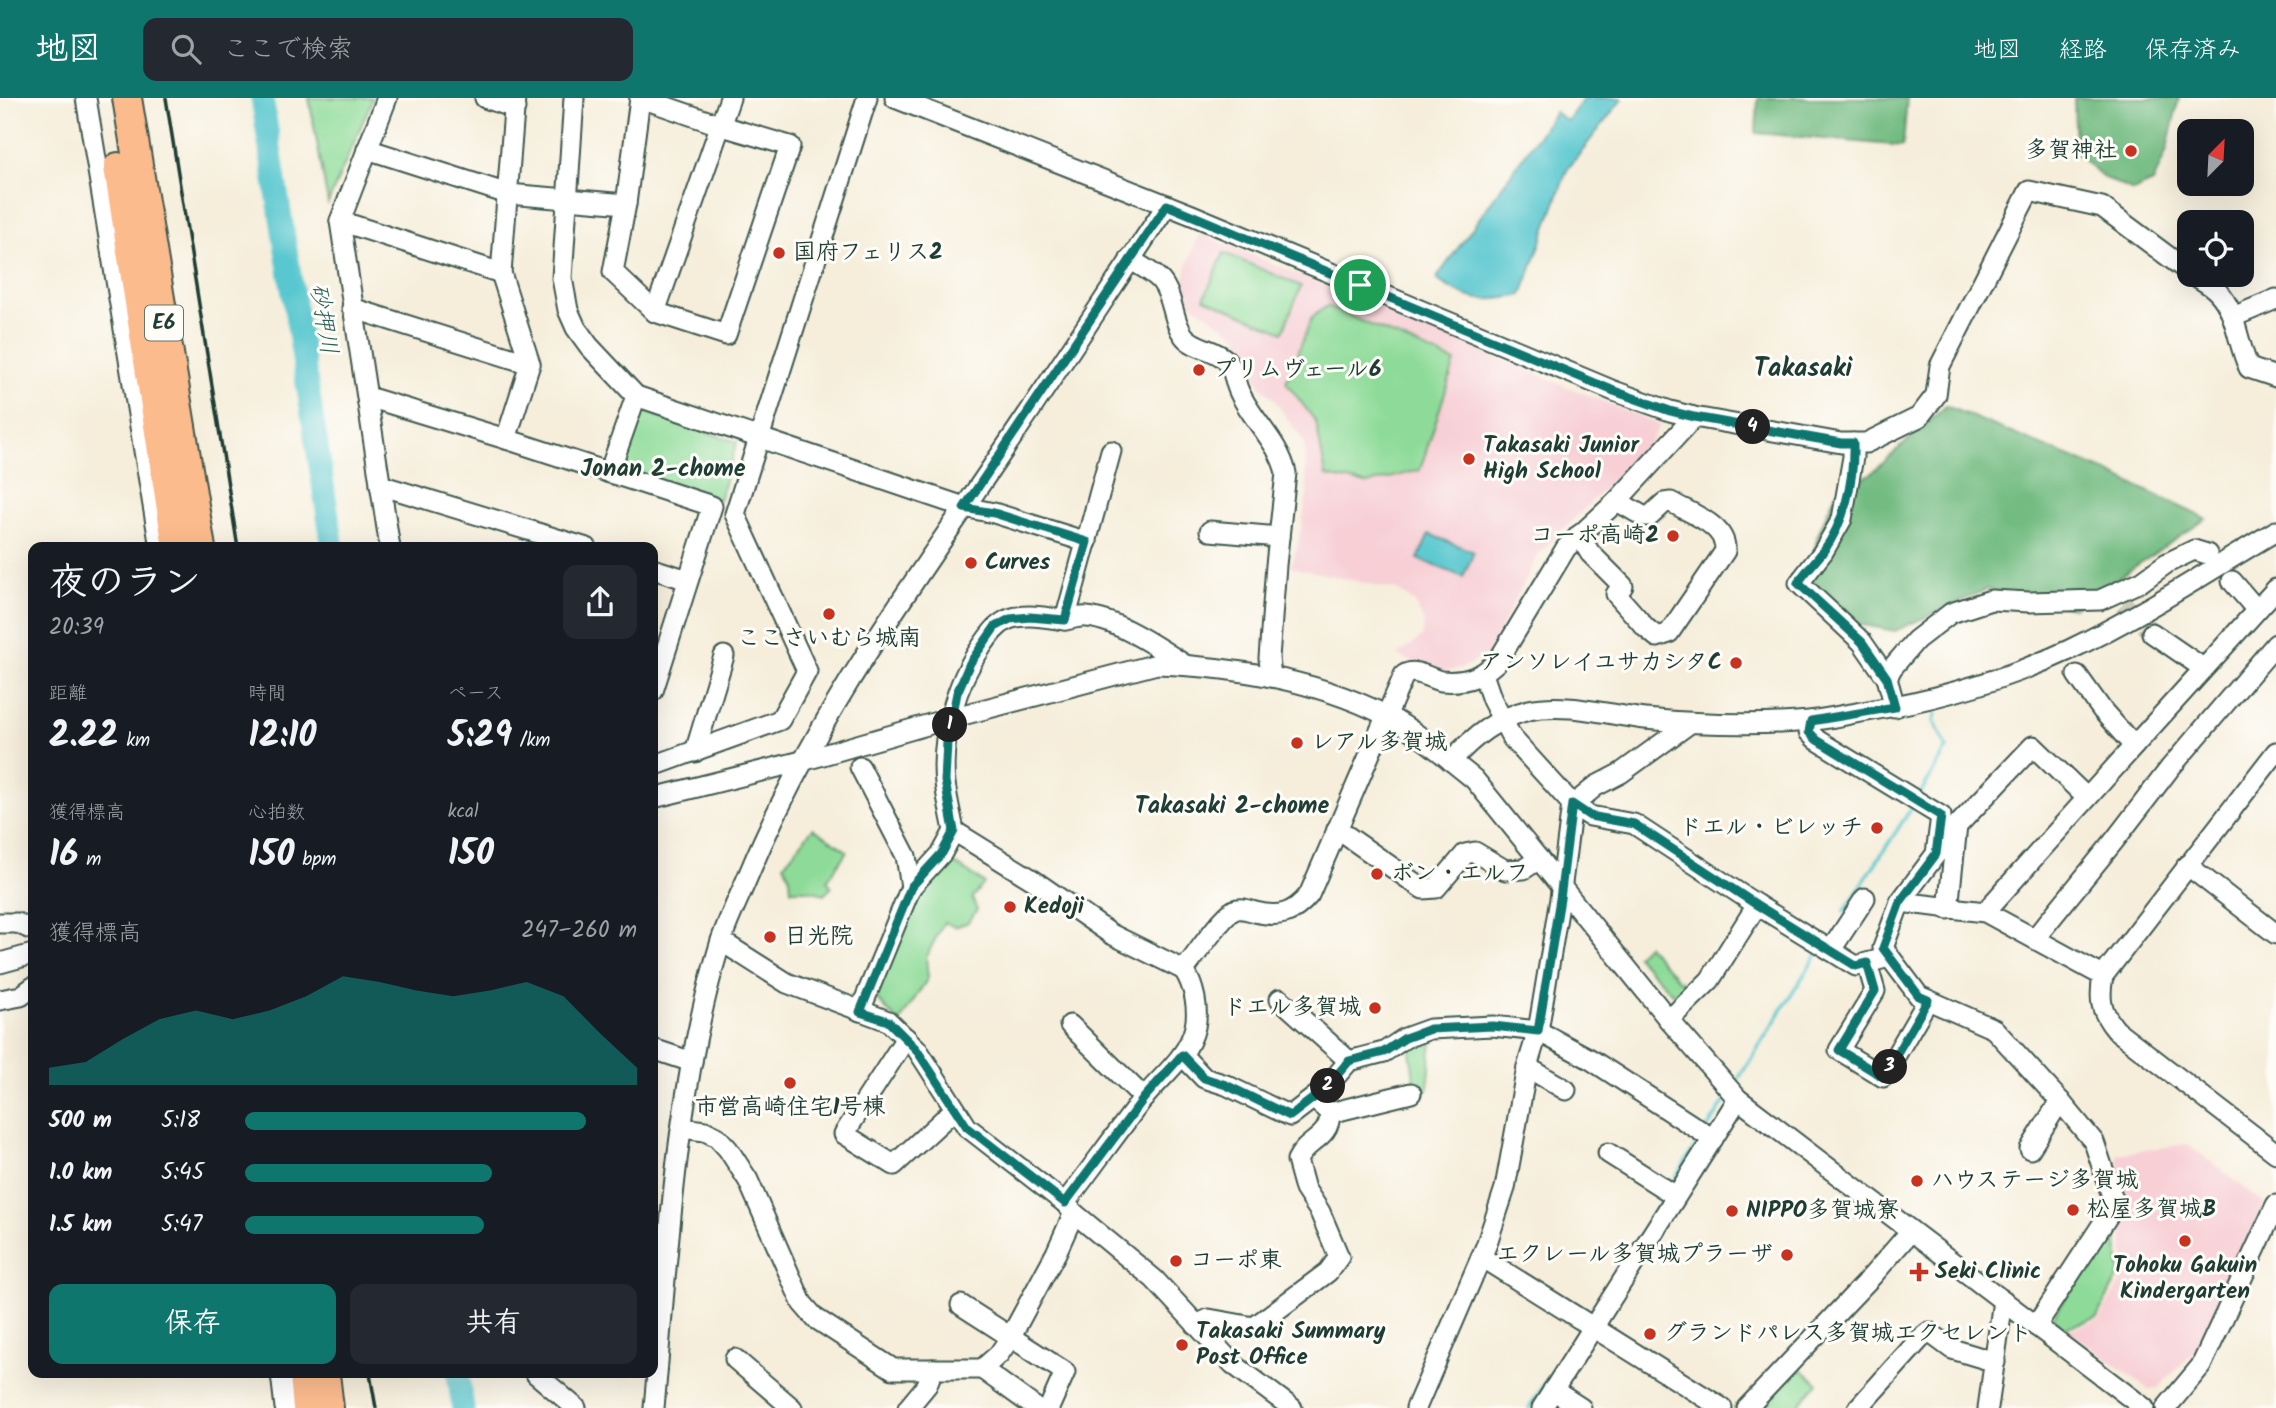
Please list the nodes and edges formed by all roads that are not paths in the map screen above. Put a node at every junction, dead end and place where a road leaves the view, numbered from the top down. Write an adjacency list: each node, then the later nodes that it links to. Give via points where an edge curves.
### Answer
1 (86, 98): 44 (street)
2 (108, 98): 45 (highway, E6)
3 (127, 98): 46 (highway, E6)
4 (387, 98): 13 (street)
5 (485, 98): 11 (street)
6 (574, 98): 15 (street)
7 (640, 98): 12 (street); 16 (street)
8 (730, 98): 12 (street)
9 (867, 98): 32 (street)
10 (895, 98): 17 (street)
11 (515, 103): 14 (street)
12 (722, 126): 25 (street); 25 (street, via 790,146 726,335)
13 (367, 149): 14 (street); 18 (street)
14 (508, 194): 15 (street); 21 (street)
15 (566, 199): 16 (street); 29 (street, via 562,278 568,310 589,346)
16 (626, 204): 25 (street, via 614,272)
17 (1167, 205): 19 (street); 31 (street, via 1614,391)
18 (340, 221): 21 (street); 24 (street)
19 (1130, 259): 39 (street); 43 (street, via 1161,281 1182,334 1230,364 1238,390 1283,458 1286,473)
20 (2177, 263): 34 (street, via 2102,207 2029,191 1940,366 1936,395 1919,417 1866,443)
21 (501, 273): 27 (street)
22 (2211, 287): 26 (street)
23 (2276, 299): 26 (street)
24 (352, 308): 27 (street); 30 (street)
25 (655, 312)
26 (2233, 317): 28 (street, via 2249,368)
27 (530, 364): 33 (street)
28 (2276, 377)
29 (636, 396): 32 (street); 36 (street)
30 (368, 397): 33 (street); 37 (street)
31 (1694, 417): 34 (street); 38 (street)
32 (758, 437): 39 (street); 74 (street, via 735,514 807,671 780,720)
33 (506, 439): 36 (street)
34 (1853, 443): 66 (street, via 1842,519 1798,583 1862,642)
35 (1111, 451): 49 (street)
36 (609, 473): 52 (street, via 712,506)
37 (380, 485): 47 (street); 48 (street)
38 (1617, 501): 42 (street); 42 (street, via 1643,516 1671,502 1716,528 1726,542 1725,551 1669,634 1657,637 1646,628 1616,594 1623,586 1590,554)
39 (964, 508): 49 (street); 76 (street)
40 (1210, 531): 43 (street)
41 (2276, 531): 67 (street, via 2070,649 2012,675)
42 (1578, 535): 63 (street, via 1560,556 1498,661)
43 (1279, 537): 65 (street)
44 (159, 542)
45 (176, 542)
46 (200, 542)
47 (389, 542)
48 (567, 542)
49 (1087, 542): 56 (street)
50 (2207, 554): 66 (street, via 2194,550 2167,563 2119,599 1991,600 1951,613 1916,640)
51 (658, 571): 52 (street)
52 (688, 580): 59 (street)
53 (2232, 581): 55 (street)
54 (2276, 589): 55 (street)
55 (2256, 609): 62 (street)
56 (1065, 620): 61 (street, via 1084,616 1103,620); 69 (street, via 1030,617 1010,619 995,627 970,663)
57 (2152, 632): 62 (street)
58 (2276, 644): 97 (street)
59 (658, 653)
60 (724, 656): 74 (street)
61 (1186, 666): 65 (street); 69 (street, via 1157,664)
62 (2203, 668): 73 (street)
63 (1483, 674): 68 (street, via 1453,682 1409,671); 70 (street)
64 (2077, 675): 73 (street)
65 (1271, 677): 68 (street, via 1322,689)
66 (1887, 678): 67 (street)
67 (1895, 707): 71 (street)
68 (1387, 716): 77 (street); 83 (street)
69 (951, 718): 76 (street); 84 (street, via 945,781)
70 (1503, 720): 72 (street, via 1549,708); 77 (street, via 1488,727); 82 (street, via 1512,738)
71 (1811, 721): 72 (street); 90 (street, via 1809,732 1817,740 1941,816 1936,854)
72 (1690, 723): 82 (street)
73 (2134, 746): 81 (street)
74 (695, 752): 78 (street)
75 (2276, 752): 86 (street)
76 (802, 761): 80 (street); 98 (street, via 771,820)
77 (1451, 761): 85 (street, via 1484,790)
78 (658, 764)
79 (860, 767): 88 (street, via 906,856)
80 (658, 797)
81 (2087, 798): 92 (street, via 2032,746 1957,826); 93 (street)
82 (1572, 804): 87 (street); 91 (street, via 1590,816 1634,824)
83 (1337, 828): 85 (street, via 1423,889 1436,888 1465,855 1475,852 1505,870 1524,869); 104 (street, via 1300,906 1268,915 1232,910)
84 (954, 831): 88 (street, via 942,853); 104 (street, via 1111,934)
85 (1539, 859): 87 (street)
86 (2187, 865): 96 (street); 105 (street)
87 (1562, 886): 111 (street); 113 (street)
88 (911, 887): 110 (street)
89 (1865, 898): 99 (street)
90 (1900, 902): 92 (street); 101 (street, via 1883,948)
91 (1757, 905): 99 (street); 111 (street, via 1710,980)
92 (1948, 909): 93 (street)
93 (1985, 912): 97 (street)
94 (0, 923): 95 (street)
95 (28, 928)
96 (2276, 934)
97 (2035, 938): 105 (street)
98 (721, 941): 110 (street, via 788,983); 118 (street)
99 (1825, 947): 103 (street, via 1856,966)
100 (28, 955): 102 (street)
101 (1889, 957): 103 (street); 109 (street, via 1919,996)
102 (0, 963)
103 (1867, 963): 109 (street, via 1875,991 1839,1050 1883,1077)
104 (1184, 970): 116 (street, via 1196,1008 1195,1026)
105 (2103, 976): 132 (street, via 2100,996 2105,1017 2116,1030)
106 (28, 991): 108 (street)
107 (1280, 999): 117 (street)
108 (0, 1000)
109 (1928, 1000): 125 (street, via 1994,1029)
110 (860, 1012): 114 (street, via 888,1021)
111 (1670, 1020): 124 (street)
112 (1070, 1025): 122 (street)
113 (1538, 1031): 117 (street, via 1493,1026 1430,1029 1384,1052); 119 (street); 129 (street)
114 (905, 1038): 126 (street); 126 (street, via 844,1134 894,1165)
115 (658, 1051): 118 (street)
116 (1182, 1055): 122 (street); 123 (street, via 1204,1078 1290,1116)
117 (1349, 1061): 123 (street)
118 (692, 1062): 128 (street)
119 (1527, 1067): 120 (street); 137 (street, via 1505,1188)
120 (1566, 1090)
121 (1411, 1093): 127 (street)
122 (1144, 1098): 135 (street)
123 (1314, 1099): 127 (street)
124 (1738, 1099): 129 (street); 136 (street)
125 (2060, 1101): 130 (street); 142 (street, via 2094,1142 2115,1205)
126 (955, 1109): 135 (street, via 967,1127)
127 (1330, 1113): 141 (street, via 1324,1134 1297,1160 1305,1189 1339,1257 1328,1272 1254,1327 1209,1319)
128 (682, 1128): 146 (street); 147 (street, via 705,1131 729,1149 748,1180 802,1303 815,1318 893,1369)
129 (1707, 1135): 133 (street)
130 (2030, 1149)
131 (1608, 1153): 133 (street)
132 (2276, 1153)
133 (1676, 1196): 140 (street)
134 (2276, 1205): 173 (street, via 2201,1366)
135 (1070, 1208): 141 (street, via 1154,1279); 143 (street, via 1056,1253)
136 (1911, 1231): 138 (street); 170 (street)
137 (1482, 1256): 140 (street); 166 (street)
138 (2003, 1300): 142 (street); 145 (street)
139 (961, 1305): 143 (street)
140 (1587, 1324): 154 (street); 169 (street)
141 (1196, 1325): 165 (street, via 1233,1364)
142 (2036, 1326): 172 (street)
143 (1010, 1338): 148 (street); 164 (street, via 1065,1372)
144 (735, 1359): 161 (street)
145 (1995, 1362): 155 (street, via 1952,1349 1929,1332); 171 (street)
146 (658, 1368)
147 (933, 1369): 148 (street); 162 (street, via 927,1385)
148 (982, 1369): 163 (street)
149 (281, 1378): 156 (street)
150 (304, 1378): 157 (highway)
151 (325, 1378): 158 (highway)
152 (541, 1378): 159 (street)
153 (657, 1378): 160 (street)
154 (1553, 1390): 167 (street); 168 (street)
155 (1863, 1406)
156 (285, 1408)
157 (307, 1408)
158 (328, 1408)
159 (576, 1408)
160 (654, 1408)
161 (792, 1408)
162 (908, 1408)
163 (1036, 1408)
164 (1049, 1408)
165 (1292, 1408)
166 (1416, 1408)
167 (1542, 1408)
168 (1581, 1408)
169 (1723, 1408)
170 (1747, 1408)
171 (1988, 1408)
172 (2144, 1408)
173 (2166, 1408)

